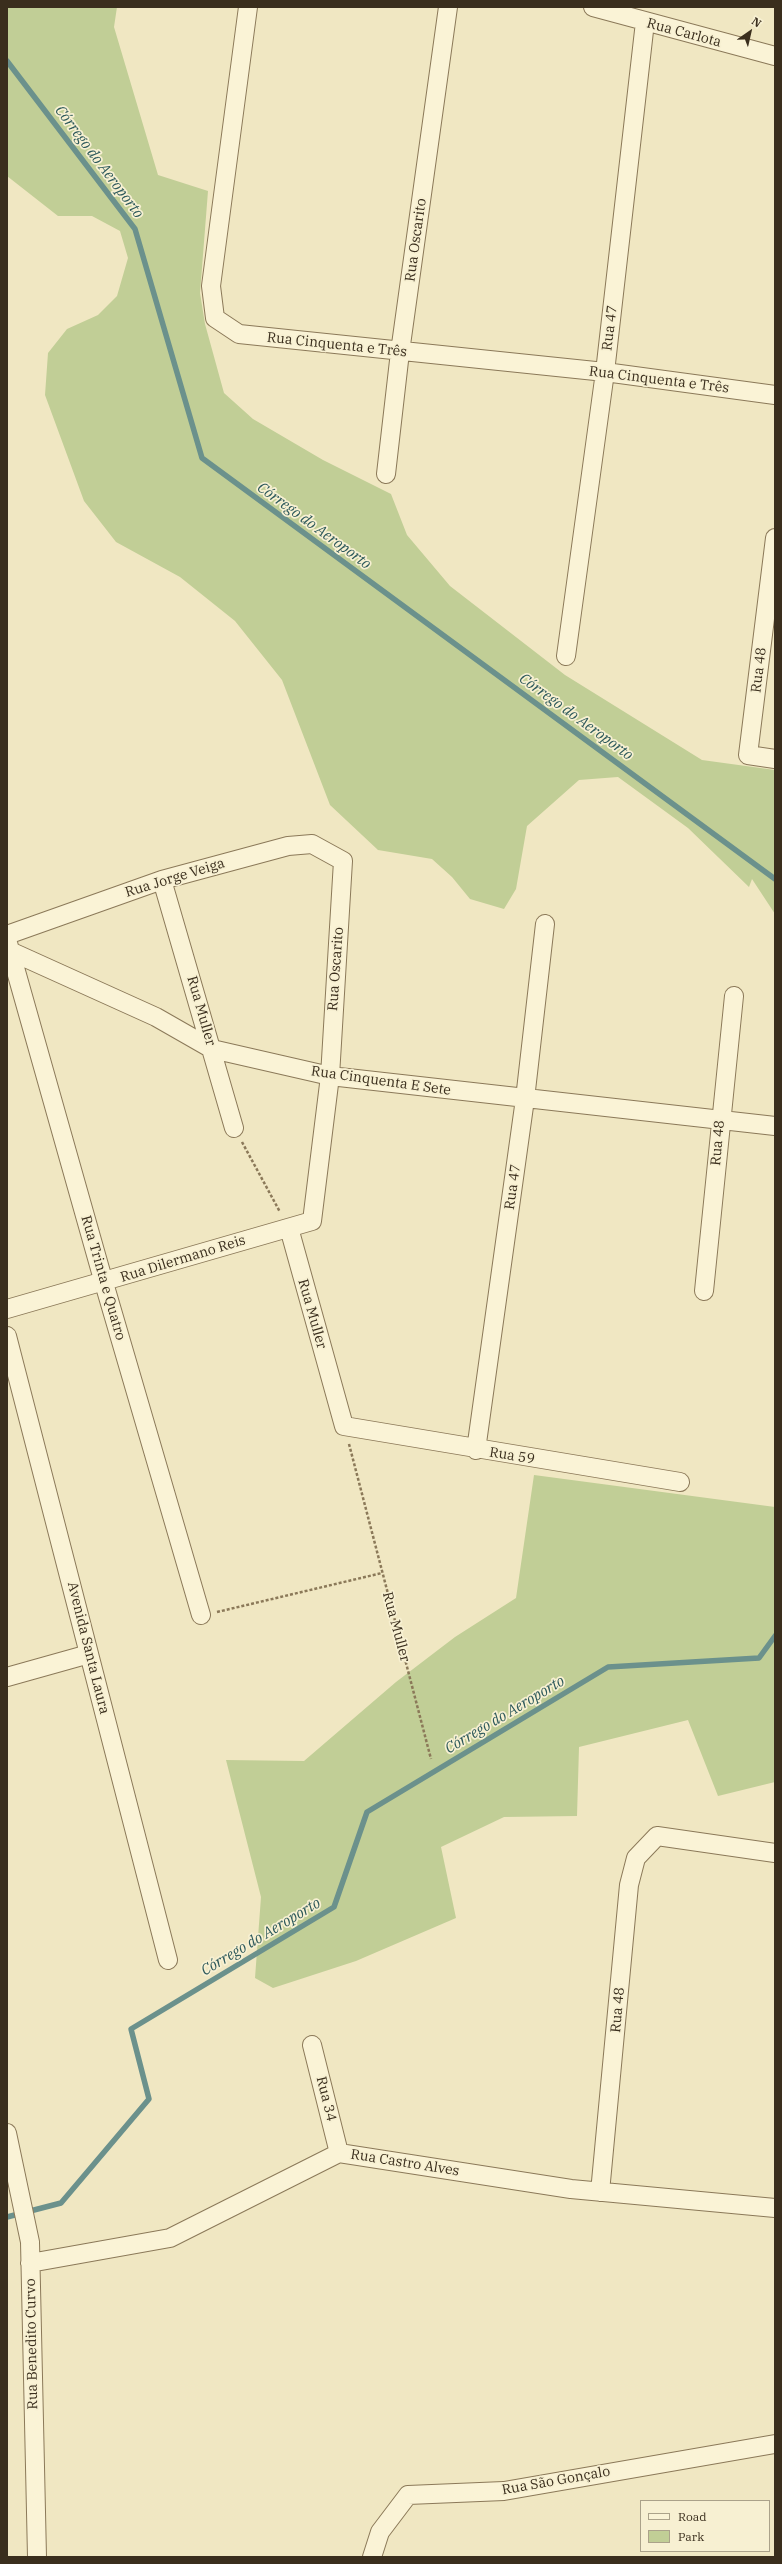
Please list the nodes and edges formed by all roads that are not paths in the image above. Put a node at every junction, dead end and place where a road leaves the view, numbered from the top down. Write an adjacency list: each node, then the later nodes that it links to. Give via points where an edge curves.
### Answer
1 (248, 7): 6 (street, Rua Cinquenta e Três, via 211,286 215,318 239,334)
2 (448, 7): 6 (street, Rua Oscarito)
3 (594, 7): 4 (street, Rua Carlota)
4 (645, 22): 5 (street, Rua Carlota); 7 (street, Rua 47)
5 (775, 56)
6 (400, 352): 7 (street, Rua Cinquenta e Três); 9 (street, Rua Oscarito)
7 (605, 372): 8 (street, Rua Cinquenta e Três); 11 (street, Rua 47)
8 (775, 395)
9 (386, 474)
10 (775, 538): 12 (street, Rua 48, via 748,755)
11 (566, 656)
12 (775, 759)
13 (343, 862): 14 (street, Rua Jorge Veiga, via 312,844 288,846); 19 (street, Rua Oscarito)
14 (162, 880): 16 (street, Rua Jorge Veiga); 18 (street, Rua Muller)
15 (545, 924): 20 (street, Rua 47)
16 (8, 942): 18 (street, Rua Cinquenta E Sete, via 156,1017); 25 (street, Rua Trinta e Quatro)
17 (734, 996): 21 (street, Rua 48)
18 (212, 1049): 19 (street, Rua Cinquenta E Sete); 23 (street, Rua Muller)
19 (330, 1076): 20 (street, Rua Cinquenta E Sete); 24 (street, Rua Oscarito, via 312,1221)
20 (525, 1099): 21 (street, Rua Cinquenta E Sete); 30 (street, Rua 47)
21 (720, 1120): 22 (street, Rua Cinquenta E Sete); 26 (street, Rua 48)
22 (775, 1126)
23 (234, 1128)
24 (289, 1228): 25 (street, Rua Dilermano Reis); 29 (street, Rua Muller)
25 (104, 1283): 27 (street, Rua Dilermano Reis); 32 (street, Rua Trinta e Quatro)
26 (704, 1291)
27 (7, 1309)
28 (7, 1336): 33 (street, Avenida Santa Laura)
29 (344, 1426): 30 (street, Rua 59)
30 (476, 1450): 31 (street, Rua 59)
31 (680, 1482)
32 (201, 1615)
33 (89, 1654): 34 (street); 36 (street, Avenida Santa Laura)
34 (7, 1677)
35 (775, 1853): 40 (street, Rua 48, via 657,1836 636,1858 629,1885)
36 (168, 1960)
37 (312, 2045): 39 (street, Rua 34)
38 (7, 2133): 42 (street, Rua Benedito Curvo, via 30,2242)
39 (339, 2153): 40 (street, Rua Castro Alves); 42 (street, Rua Castro Alves, via 170,2238)
40 (600, 2192): 41 (street, Rua Castro Alves)
41 (775, 2208)
42 (30, 2263): 44 (street, Rua Benedito Curvo)
43 (775, 2444): 45 (street, Rua São Gonçalo, via 504,2491 408,2495 380,2532)
44 (37, 2557)
45 (372, 2557)

